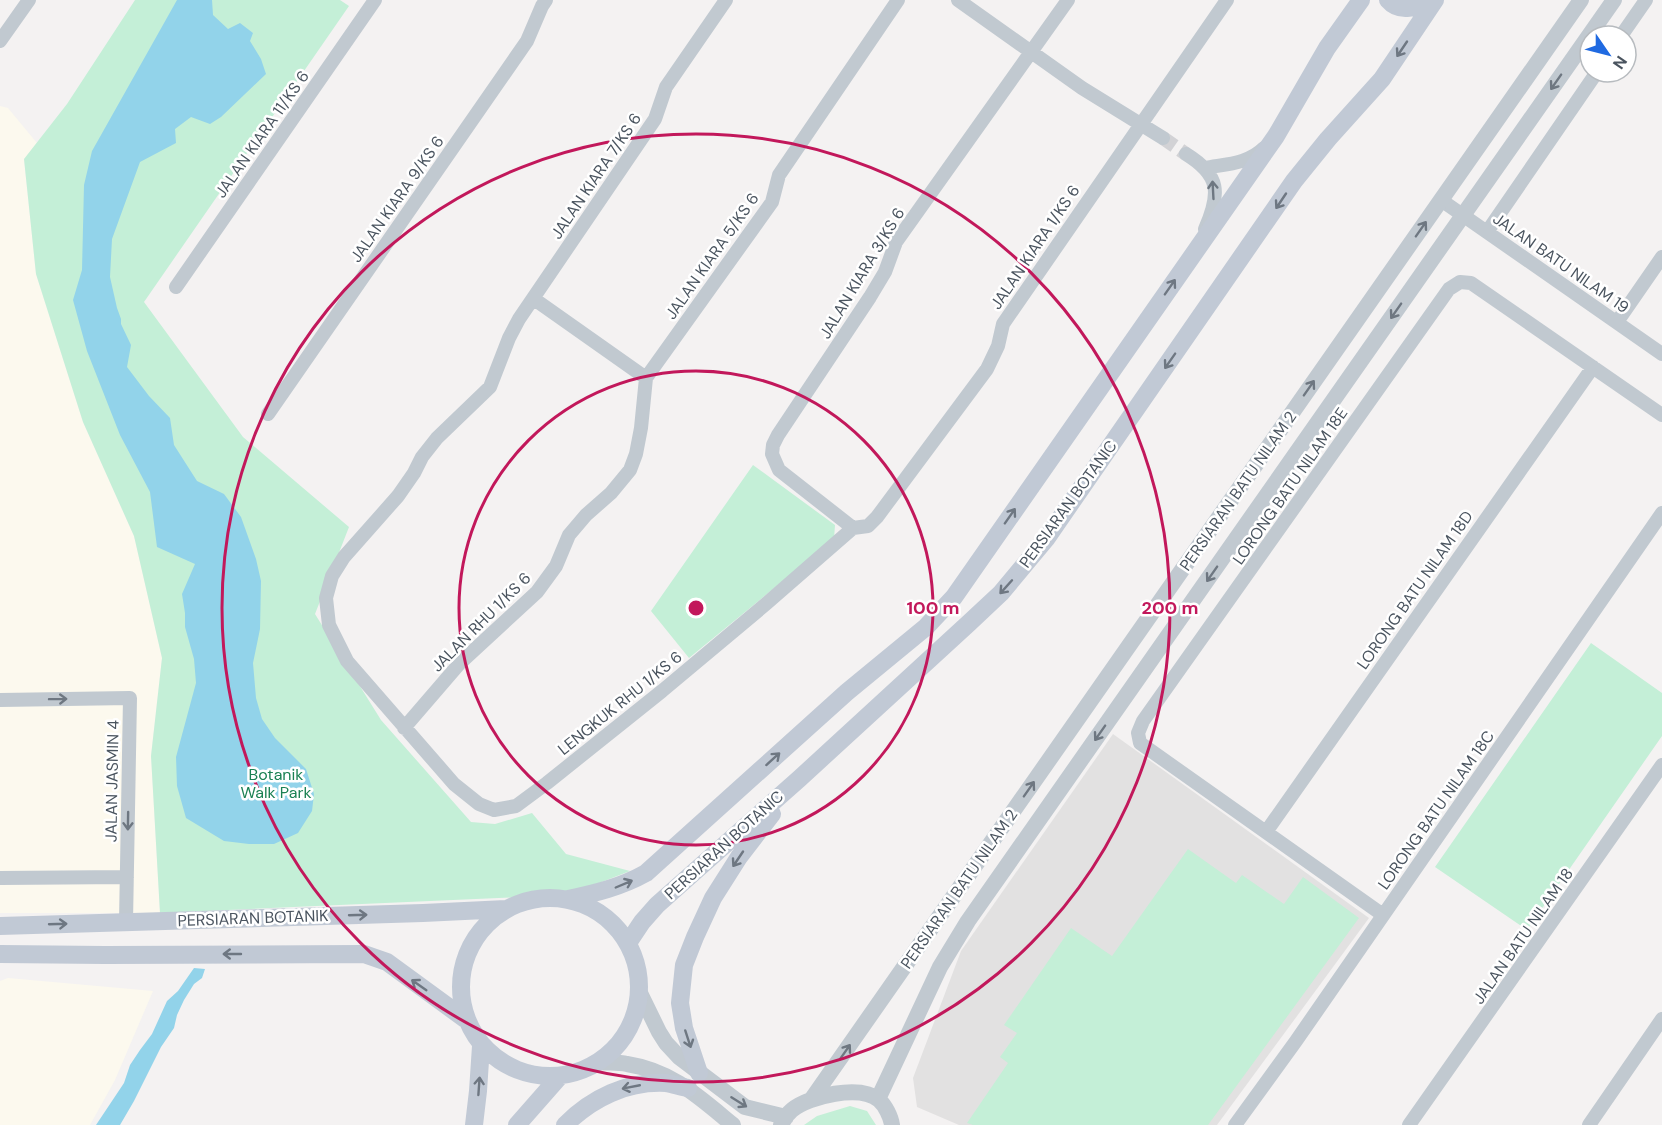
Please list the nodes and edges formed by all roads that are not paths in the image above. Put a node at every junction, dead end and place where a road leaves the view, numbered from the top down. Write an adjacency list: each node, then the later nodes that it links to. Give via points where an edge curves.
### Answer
1 (29, 0): 16 (street)
2 (375, 0): 29 (street, JALAN KIARA 11/KS 6)
3 (546, 0): 36 (street, JALAN KIARA 9/KS 6, via 527,41)
4 (726, 0): 30 (street, JALAN KIARA 7/KS 6, via 666,87 655,119)
5 (898, 0): 35 (street, JALAN KIARA 5/KS 6, via 778,175 772,202)
6 (958, 0): 17 (street)
7 (1068, 0): 17 (street, JALAN KIARA 3/KS 6)
8 (1227, 0): 19 (street, JALAN KIARA 1/KS 6)
9 (1361, 0): 20 (main road, PERSIARAN BOTANIC, via 1327,48)
10 (1388, 0): 11 (main road, via 1404,10)
11 (1433, 0): 45 (main road, PERSIARAN BOTANIC, one-way to 45, via 1382,79 1294,181 1026,564 1001,593)
12 (1581, 0): 24 (street, PERSIARAN BATU NILAM 2)
13 (1614, 0): 25 (street, PERSIARAN BATU NILAM 2, one-way to 25)
14 (1646, 0): 15 (street)
15 (1629, 24)
16 (0, 41)
17 (1031, 52): 19 (street); 39 (street, JALAN KIARA 3/KS 6, via 896,242 870,297 773,445 779,470)
18 (1589, 84): 26 (street)
19 (1141, 123): 21 (street); 39 (street, JALAN KIARA 1/KS 6, via 1003,324 987,369 877,517 868,526)
20 (1276, 136): 23 (street, via 1257,155); 27 (main road, PERSIARAN BOTANIC)
21 (1163, 138)
22 (1186, 154): 23 (street)
23 (1205, 168): 27 (street, one-way to 23, via 1210,216 1215,192)
24 (1441, 200): 25 (street, JALAN BATU NILAM 19); 42 (street, PERSIARAN BATU NILAM 2, one-way to 24)
25 (1463, 215): 26 (street, JALAN BATU NILAM 19); 43 (street, PERSIARAN BATU NILAM 2, one-way to 43)
26 (1487, 232): 31 (street, JALAN BATU NILAM 19)
27 (1194, 253): 49 (main road, PERSIARAN BOTANIC, one-way to 27, via 605,891 646,873 847,692 926,627 954,597)
28 (1662, 257): 31 (street)
29 (176, 287)
30 (534, 299): 32 (street, JALAN KIARA 7/KS 6); 35 (street)
31 (1617, 322): 33 (street, JALAN BATU NILAM 19)
32 (509, 338): 41 (street, LENGKUK RHU 1/KS 6, via 490,387 437,438 398,496 344,557 332,576 326,598 329,625 347,661)
33 (1662, 354)
34 (1593, 367): 37 (street); 46 (street, LORONG BATU NILAM 18D); 46 (street, LORONG BATU NILAM 18E, via 1471,283 1460,282 1449,289 1143,721 1138,733 1140,743)
35 (646, 378): 41 (street, JALAN RHU 1/KS 6, via 641,428 630,470 569,535 556,566 537,592 460,663)
36 (268, 414)
37 (1662, 415)
38 (1662, 513): 51 (street, LORONG BATU NILAM 18C)
39 (853, 528): 41 (street, LENGKUK RHU 1/KS 6, via 662,691 516,806 494,810 479,804 454,784)
40 (0, 700): 47 (street, JALAN JASMIN 4, one-way to 47, via 130,698)
41 (404, 728)
42 (1058, 748): 43 (street); 64 (street, PERSIARAN BATU NILAM 2, one-way to 42)
43 (1079, 763): 65 (street, PERSIARAN BATU NILAM 2, via 940,967)
44 (1662, 765): 73 (street, JALAN BATU NILAM 18)
45 (799, 779): 54 (main road, PERSIARAN BOTANIC, via 657,905); 61 (main road, one-way to 61, via 718,890 684,965 680,1003)
46 (1266, 832): 51 (street)
47 (127, 877): 48 (street); 52 (street, JALAN JASMIN 4)
48 (0, 878)
49 (568, 899): 50 (main road, via 536,899); 54 (main road, via 592,908 612,923)
50 (506, 909): 52 (main road, PERSIARAN BOTANIK, one-way to 50); 57 (main road, via 486,925 471,945 462,969 460,995)
51 (1383, 915): 72 (street, LORONG BATU NILAM 18C)
52 (126, 922): 53 (main road, PERSIARAN BOTANIK, one-way to 52)
53 (0, 926)
54 (628, 943): 56 (main road)
55 (0, 954): 57 (main road, PERSIARAN BOTANIK, one-way to 55, via 387,962 364,954)
56 (639, 991): 60 (main road, via 636,1012 627,1031); 61 (street, via 666,1043)
57 (465, 1019): 59 (main road)
58 (1662, 1019): 74 (street)
59 (481, 1046): 62 (main road, via 504,1065 531,1076); 68 (main road, one-way to 59)
60 (599, 1062): 62 (main road); 63 (street, via 644,1068)
61 (699, 1073): 66 (street, one-way to 66, via 745,1107)
62 (560, 1076): 69 (main road)
63 (688, 1088): 70 (main road, one-way to 70, via 666,1083 626,1086 579,1111); 71 (street)
64 (811, 1100): 65 (street, via 839,1092); 66 (street, via 800,1104)
65 (878, 1100): 67 (street)
66 (783, 1121)
67 (896, 1123)
68 (474, 1125)
69 (517, 1125)
70 (565, 1125)
71 (733, 1125)
72 (1235, 1125)
73 (1409, 1125)
74 (1589, 1125)

